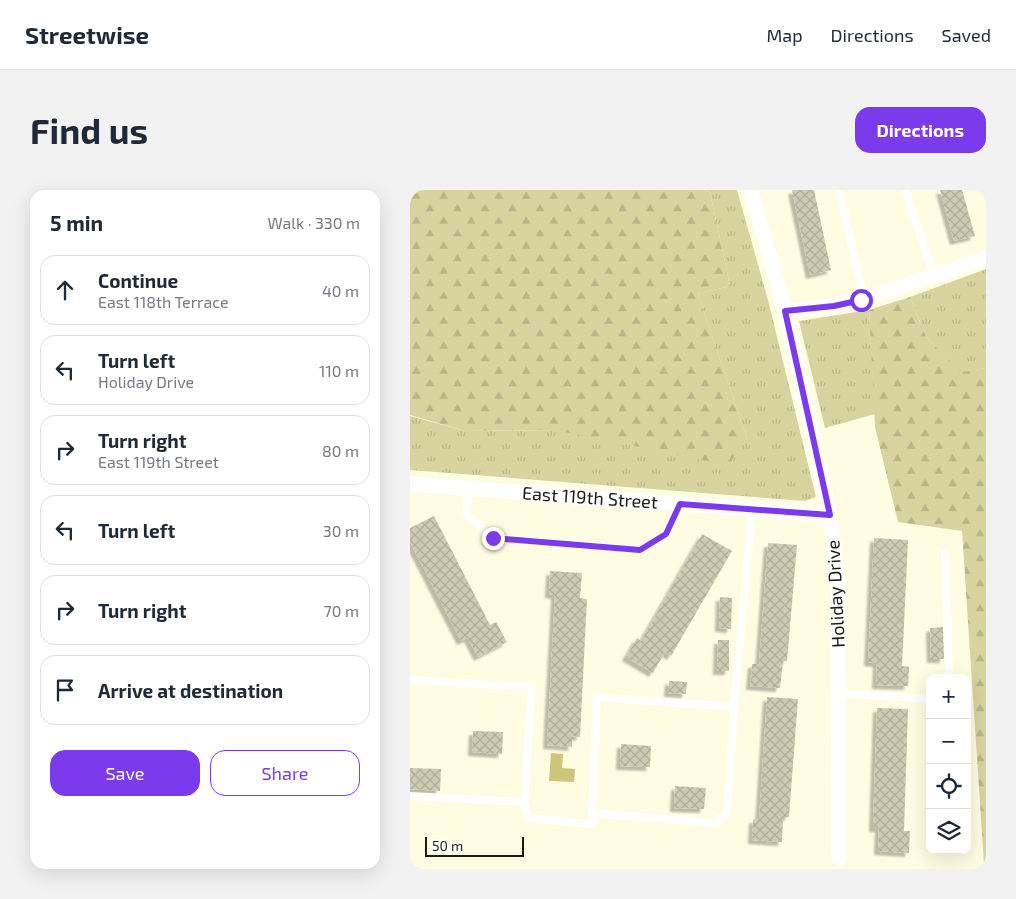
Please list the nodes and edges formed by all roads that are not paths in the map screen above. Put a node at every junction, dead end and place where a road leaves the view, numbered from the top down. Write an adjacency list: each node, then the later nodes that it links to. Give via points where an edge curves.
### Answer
1 (750, 190): 7 (street, Holiday Drive)
2 (839, 190): 6 (lane)
3 (906, 190): 5 (lane)
4 (986, 258): 5 (street)
5 (934, 275): 6 (street)
6 (864, 299): 7 (street)
7 (785, 311): 12 (street, Holiday Drive)
8 (410, 484): 9 (street, East 119th Street)
9 (469, 488): 10 (street, East 119th Street); 10 (lane, via 466,514 493,538 640,550 666,534)
10 (680, 504): 11 (street, East 119th Street)
11 (752, 509): 12 (street, East 119th Street); 18 (lane)
12 (830, 515): 16 (street, Holiday Drive, via 838,582)
13 (945, 554): 14 (lane)
14 (949, 674)
15 (410, 680): 20 (lane, via 532,687)
16 (838, 693): 17 (lane); 22 (street, Holiday Drive)
17 (926, 700)
18 (734, 707): 21 (lane, via 727,813 715,823); 21 (lane, via 597,697)
19 (410, 796): 20 (lane)
20 (524, 802): 21 (lane, via 528,818 592,824)
21 (592, 813)
22 (839, 858)

